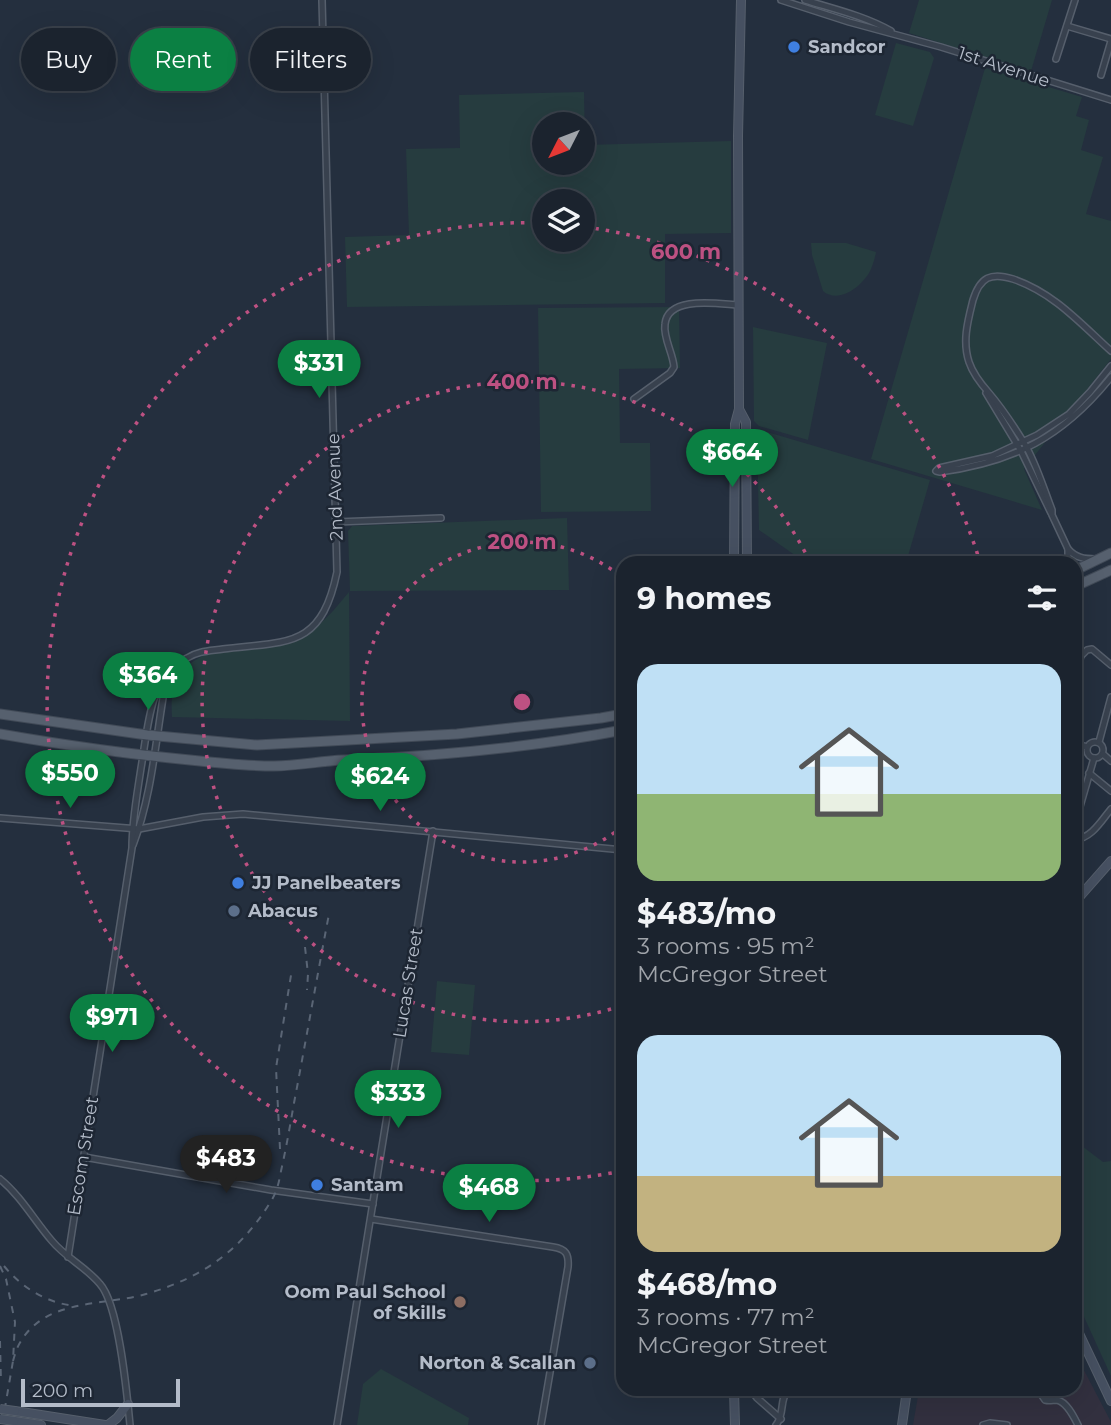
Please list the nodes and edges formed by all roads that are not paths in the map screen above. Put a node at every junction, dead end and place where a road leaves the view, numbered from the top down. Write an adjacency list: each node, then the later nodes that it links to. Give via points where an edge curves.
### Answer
1 (322, 0): 21 (street, 2nd Avenue)
2 (741, 0): 12 (main road)
3 (781, 0): 7 (street, 1st Avenue)
4 (805, 0): 7 (street, 1st Avenue)
5 (1075, 0): 6 (street)
6 (1067, 26): 8 (street); 9 (street)
7 (897, 35): 11 (street, 1st Avenue)
8 (1111, 40): 10 (street)
9 (1056, 59)
10 (1101, 75)
11 (1111, 100)
12 (738, 305): 16 (street, via 691,303 670,312 665,332 674,367); 17 (main road)
13 (1111, 351): 18 (street, via 1044,292 1006,277 985,279 977,288 967,321 966,350 985,390)
14 (1111, 366): 18 (street, via 1069,414)
15 (1111, 377): 19 (street, via 1071,419)
16 (634, 399)
17 (739, 410): 24 (main road, via 735,424); 25 (main road, via 746,422)
18 (1021, 443): 19 (street); 19 (street, via 936,471 969,467)
19 (1024, 450): 22 (street)
20 (441, 518): 21 (street)
21 (336, 522): 35 (street, 2nd Avenue, via 333,594 316,623 280,644 200,652 171,670)
22 (1068, 549): 26 (street); 27 (street)
23 (1111, 553): 28 (main road)
24 (734, 556)
25 (747, 556)
26 (1068, 556)
27 (1076, 556)
28 (1100, 558): 29 (street); 30 (main road)
29 (1082, 559)
30 (1082, 567)
31 (1111, 570): 32 (main road)
32 (1082, 583)
33 (1082, 655): 34 (street, via 1092,649)
34 (1111, 665)
35 (162, 688): 43 (street); 43 (street, 2nd Avenue, via 155,696)
36 (1111, 697): 39 (street)
37 (0, 714): 43 (main road)
38 (616, 715): 43 (main road, via 457,734 257,745)
39 (1104, 724): 41 (street); 44 (street)
40 (616, 731): 49 (main road, via 494,751 276,766)
41 (1111, 731)
42 (0, 734): 48 (main road)
43 (152, 736): 48 (street, Escom Street); 49 (street, Escom Street)
44 (1099, 742): 46 (street); 47 (street)
45 (1082, 745): 46 (street)
46 (1087, 747): 50 (street)
47 (1103, 754): 50 (street); 51 (street)
48 (143, 756): 49 (main road); 57 (street, Escom Street)
49 (155, 757): 58 (street, Escom Street)
50 (1094, 758): 52 (street)
51 (1111, 761)
52 (1089, 773): 53 (street); 54 (street)
53 (1111, 791)
54 (1082, 799)
55 (1111, 808): 60 (street)
56 (0, 818): 57 (street)
57 (132, 829): 58 (street); 61 (street, Escom Street)
58 (139, 829): 59 (street, via 243,814); 61 (street, Escom Street)
59 (433, 831): 62 (street); 67 (street, Lucas Street)
60 (1082, 838)
61 (132, 848): 65 (street, Escom Street)
62 (616, 849)
63 (1111, 861): 64 (main road)
64 (1082, 888)
65 (84, 1157): 67 (street); 69 (street, Escom Street)
66 (0, 1179): 69 (street)
67 (373, 1204): 68 (street, Lucas Street)
68 (371, 1219): 86 (street, Lucas Street); 87 (street, via 564,1250 568,1267)
69 (68, 1257): 78 (street, via 107,1292)
70 (1082, 1340): 77 (main road)
71 (734, 1396): 76 (main road)
72 (756, 1396): 82 (street)
73 (784, 1396): 82 (street)
74 (906, 1396): 91 (main road)
75 (1042, 1396): 94 (street, via 1063,1403)
76 (734, 1401): 88 (main road); 89 (main road)
77 (1111, 1401)
78 (128, 1404): 84 (main road); 85 (street)
79 (0, 1409): 80 (main road, bridge)
80 (14, 1416): 81 (main road, bridge); 83 (main road); 84 (main road)
81 (0, 1419)
82 (781, 1419): 90 (street)
83 (41, 1425)
84 (106, 1425)
85 (130, 1425)
86 (337, 1425)
87 (541, 1425)
88 (729, 1425)
89 (735, 1425)
90 (776, 1425)
91 (902, 1425)
92 (983, 1425): 93 (street)
93 (1007, 1425)
94 (1078, 1425)

